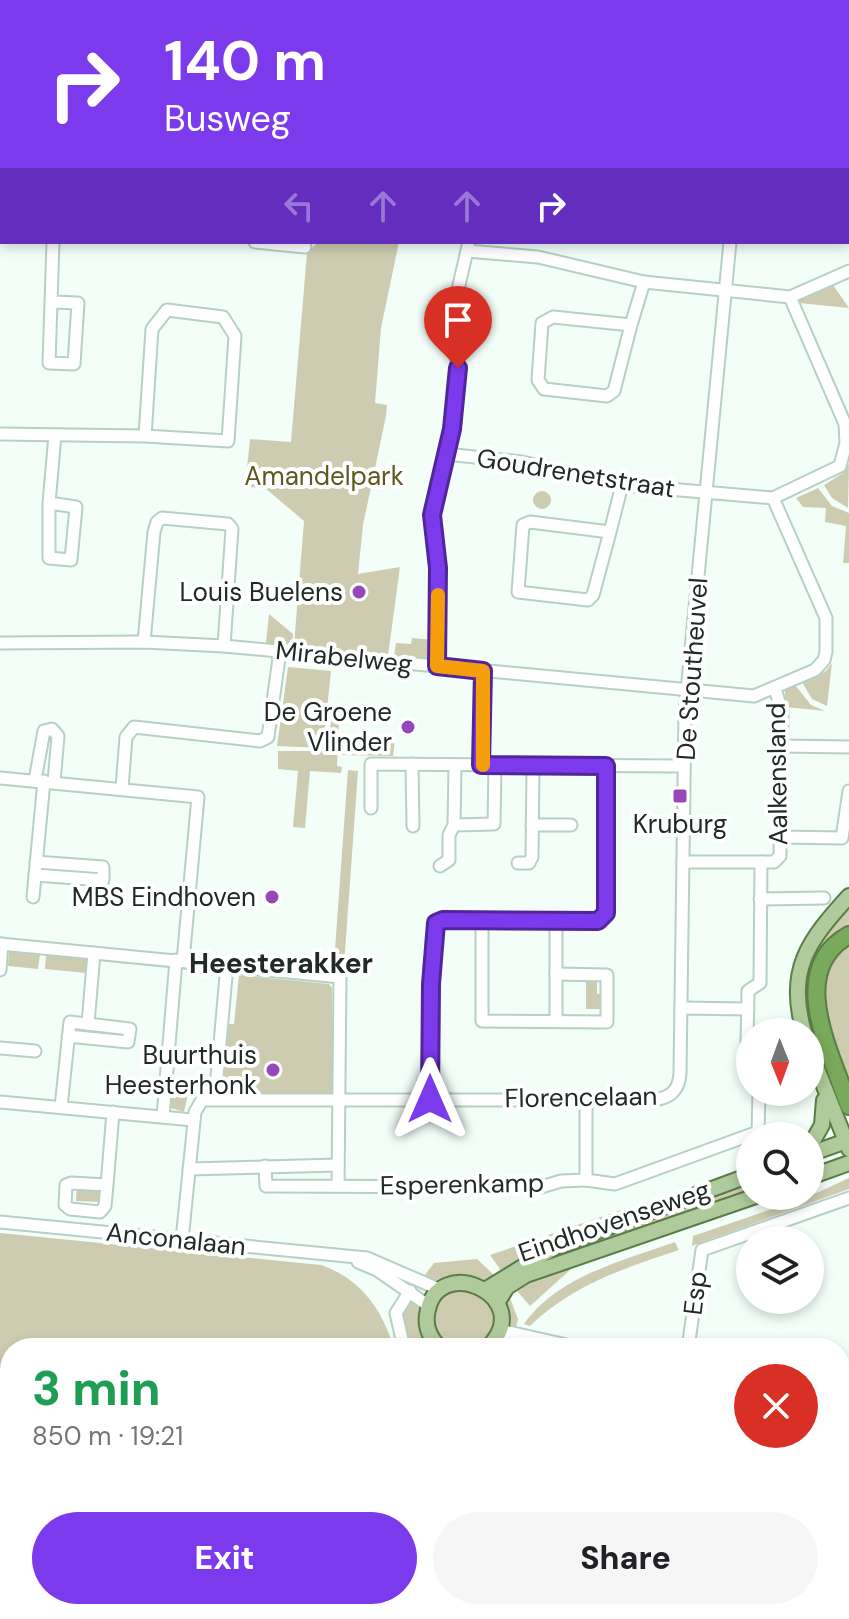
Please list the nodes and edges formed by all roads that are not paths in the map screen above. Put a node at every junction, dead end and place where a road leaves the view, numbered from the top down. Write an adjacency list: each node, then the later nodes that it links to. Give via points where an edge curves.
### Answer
1 (53, 244): 10 (street)
2 (275, 244): 4 (street)
3 (730, 244): 8 (street, De Stoutheuvel)
4 (305, 247)
5 (468, 247): 7 (street); 15 (street, via 450,324 458,368)
6 (849, 271): 9 (street)
7 (644, 282): 8 (street); 11 (street)
8 (725, 290): 9 (street); 17 (street, De Stoutheuvel)
9 (790, 297): 18 (street, via 845,424 846,443 840,466 831,474)
10 (53, 302): 10 (street, via 78,303 74,364 49,363)
11 (631, 325): 11 (street, via 553,317 542,323 538,380 544,389 607,396 614,391)
12 (0, 434): 13 (street)
13 (55, 435): 14 (street); 19 (street)
14 (145, 436): 14 (street, via 228,441 235,336 223,317 167,310 152,329)
15 (446, 454): 16 (street, Goudrenetstraat, via 522,462); 25 (street, via 432,515 438,568)
16 (622, 485): 17 (street, Goudrenetstraat); 20 (street)
17 (706, 492): 18 (street, Goudrenetstraat); 28 (street, De Stoutheuvel)
18 (773, 498): 27 (street, Mirabelweg, via 827,631 819,666)
19 (49, 503): 19 (street, via 76,507 71,560 49,558)
20 (610, 532): 20 (street, via 525,523 518,592 588,600)
21 (144, 642): 22 (street, Mirabelweg); 23 (street, Mirabelweg); 23 (street, via 154,532 162,518 228,524 232,529)
22 (0, 643)
23 (224, 646): 24 (street, Mirabelweg)
24 (280, 651): 25 (street, Mirabelweg); 40 (street, via 268,737 260,741 134,727 126,737)
25 (437, 666): 26 (street, Mirabelweg)
26 (483, 671): 28 (street, Mirabelweg); 33 (street)
27 (775, 689): 28 (street, Mirabelweg, via 754,696); 29 (street, Aalkensland, via 781,705)
28 (687, 691): 37 (street, De Stoutheuvel)
29 (781, 746): 30 (street); 47 (street, Aalkensland)
30 (849, 747)
31 (412, 764): 32 (street); 42 (street, via 371,764); 46 (street)
32 (455, 765): 33 (street); 43 (street)
33 (481, 765): 34 (street)
34 (495, 765): 35 (street); 43 (street, via 494,824)
35 (533, 766): 36 (street); 44 (street)
36 (606, 766): 37 (street); 58 (street, via 606,913 598,921)
37 (684, 766): 48 (street, De Stoutheuvel)
38 (0, 778): 39 (street)
39 (44, 781): 40 (street); 52 (street)
40 (122, 788): 62 (street, via 198,797)
41 (849, 791): 47 (street, via 842,838)
42 (371, 808)
43 (454, 825): 51 (street, via 449,860)
44 (532, 825): 45 (street); 50 (street, via 532,857 529,863)
45 (571, 825)
46 (413, 826)
47 (780, 837): 49 (street, Aalkensland, via 778,860)
48 (683, 862): 49 (street, Aalkensland); 66 (street, De Stoutheuvel)
49 (761, 862): 56 (street)
50 (518, 863)
51 (440, 866)
52 (36, 868): 52 (street, via 103,867 103,880); 54 (street)
53 (849, 896): 69 (main road, via 804,953 797,986)
54 (33, 897)
55 (824, 898): 56 (street)
56 (760, 899): 67 (street, via 760,983 748,991)
57 (482, 921): 58 (street); 70 (street, via 482,1021); 78 (street, via 443,920 434,926)
58 (556, 922): 65 (street)
59 (849, 935): 83 (highway, via 819,969 816,999)
60 (1, 944): 61 (street); 64 (street)
61 (94, 953): 62 (street); 71 (street)
62 (180, 960): 63 (street); 86 (street)
63 (227, 965): 77 (street); 79 (street, via 340,977)
64 (0, 970)
65 (556, 974): 70 (street); 70 (street, via 607,975 607,1022)
66 (681, 1008): 67 (street); 76 (street, De Stoutheuvel, via 680,1081)
67 (748, 1009): 68 (street)
68 (748, 1018)
69 (802, 1018)
70 (556, 1021)
71 (88, 1024): 72 (street, via 70,1022); 72 (street, via 130,1029 128,1042)
72 (68, 1036): 84 (street)
73 (0, 1048): 74 (street)
74 (35, 1051)
75 (824, 1092): 88 (main road)
76 (671, 1095): 80 (street, Florencelaan)
77 (215, 1099): 79 (street, Florencelaan); 87 (street, via 198,1103)
78 (430, 1099): 79 (street, Florencelaan); 80 (street, Florencelaan)
79 (338, 1100): 91 (street)
80 (586, 1100): 95 (street)
81 (0, 1102): 84 (street)
82 (759, 1106): 95 (street, Esperenkamp, via 758,1132 615,1184)
83 (849, 1106)
84 (61, 1107): 85 (street)
85 (113, 1112): 86 (street); 97 (street)
86 (163, 1117): 87 (street)
87 (193, 1120): 93 (street)
88 (847, 1144): 89 (main road)
89 (824, 1150)
90 (849, 1163): 94 (main road)
91 (338, 1165): 92 (street); 98 (street)
92 (265, 1166): 93 (street); 98 (street, Esperenkamp, via 266,1186)
93 (189, 1169): 102 (street)
94 (824, 1172)
95 (586, 1180): 98 (street, Esperenkamp, via 541,1187)
96 (736, 1180): 105 (main road, Eindhovenseweg, via 555,1247)
97 (107, 1185)
98 (338, 1186)
99 (849, 1198): 112 (street, Esp, via 702,1250)
100 (736, 1203): 107 (main road, Eindhovenseweg, via 526,1275 507,1287)
101 (0, 1222): 102 (street, Anconalaan)
102 (182, 1240): 103 (street, Anconalaan)
103 (352, 1256): 104 (street, Anconalaan, via 375,1260); 106 (street, Anconalaan)
104 (441, 1290): 105 (main road, via 463,1282); 108 (main road)
105 (485, 1290): 107 (main road)
106 (410, 1291): 108 (street, Anconalaan); 109 (street, via 396,1313)
107 (497, 1303): 111 (main road)
108 (429, 1306): 110 (main road, via 427,1328)
109 (402, 1338)
110 (434, 1338)
111 (493, 1338)
112 (689, 1338)

